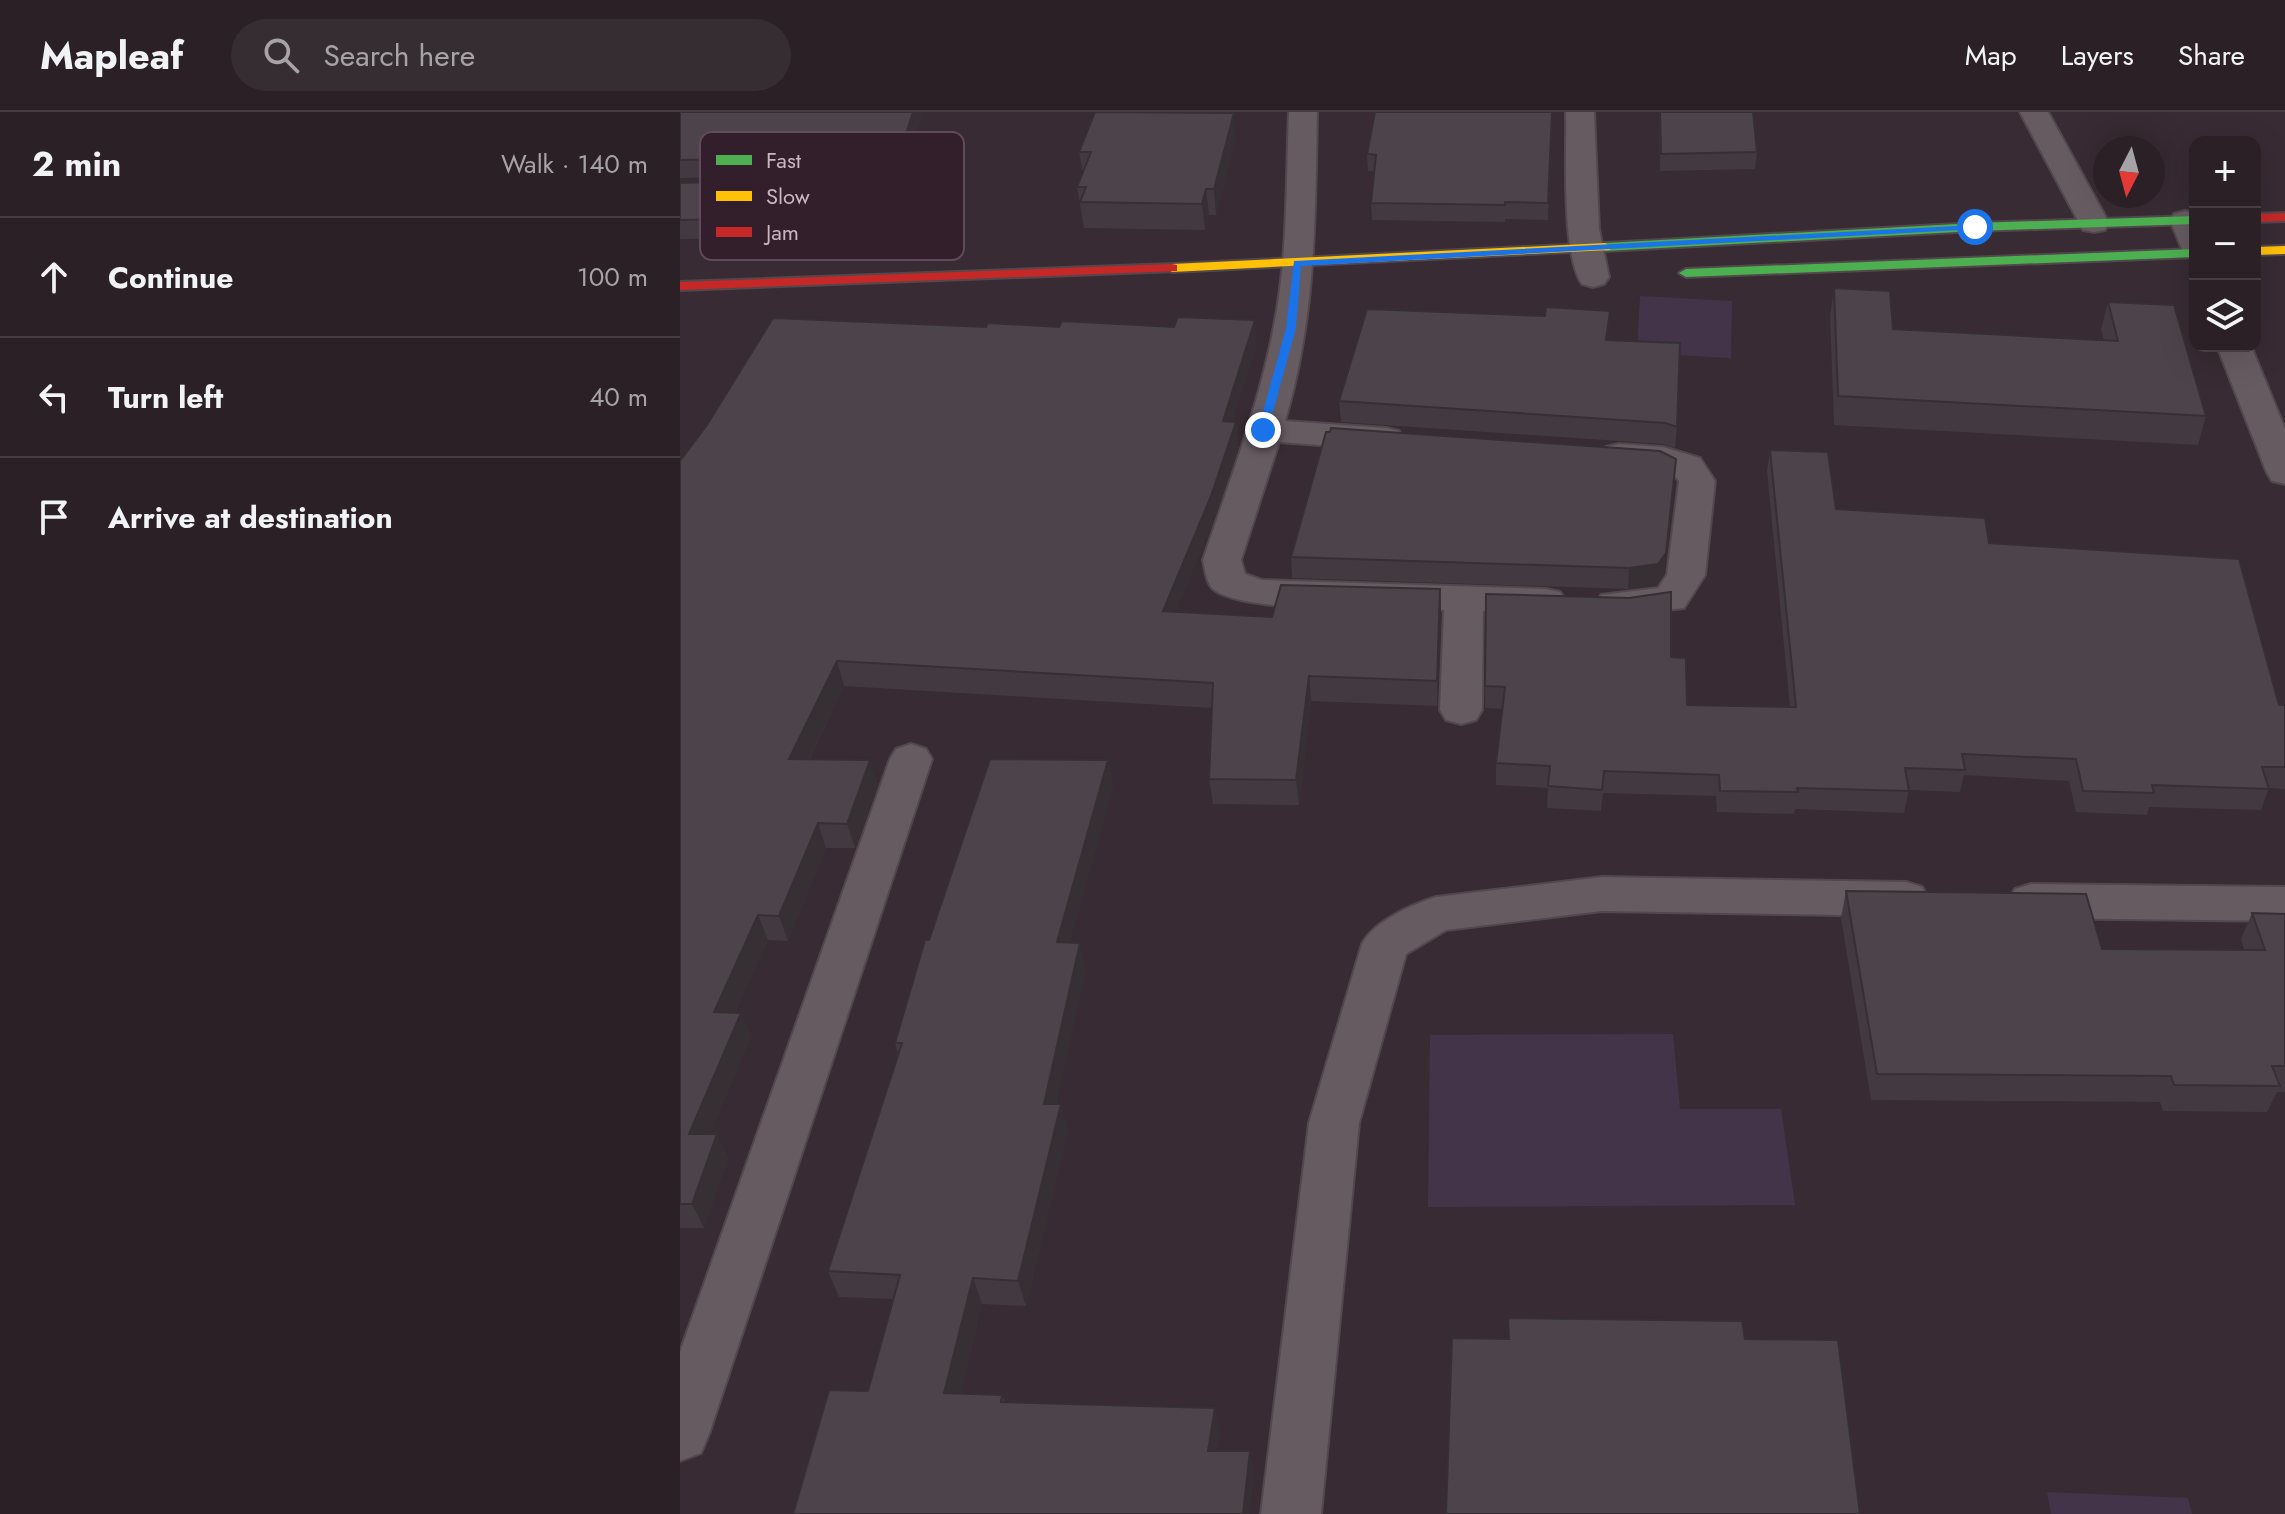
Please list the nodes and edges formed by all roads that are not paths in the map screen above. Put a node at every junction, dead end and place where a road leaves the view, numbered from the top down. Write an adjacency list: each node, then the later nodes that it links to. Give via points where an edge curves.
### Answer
1 (1303, 112): 13 (street)
2 (1580, 112): 11 (street)
3 (2034, 112): 6 (street)
4 (2285, 217): 5 (street)
5 (2261, 218)
6 (2094, 223): 7 (street); 11 (street)
7 (2189, 235)
8 (2189, 235): 12 (street)
9 (2285, 250): 10 (street)
10 (2261, 251)
11 (1592, 270): 13 (street)
12 (1672, 274)
13 (1296, 282): 14 (street); 16 (street, via 1291,328)
14 (680, 286)
15 (2236, 352): 19 (street)
16 (1263, 430): 17 (street); 20 (street, via 1222,560 1227,581 1258,592)
17 (1417, 441)
18 (1586, 453): 20 (street, via 1663,458 1687,466 1697,481 1686,575 1670,599 1628,604)
19 (2285, 473)
20 (1464, 599): 21 (street)
21 (1461, 710)
22 (911, 759): 24 (street)
23 (2285, 904): 25 (street, via 1602,894 1436,914 1385,944 1334,1123)
24 (680, 1434)
25 (1291, 1514)

